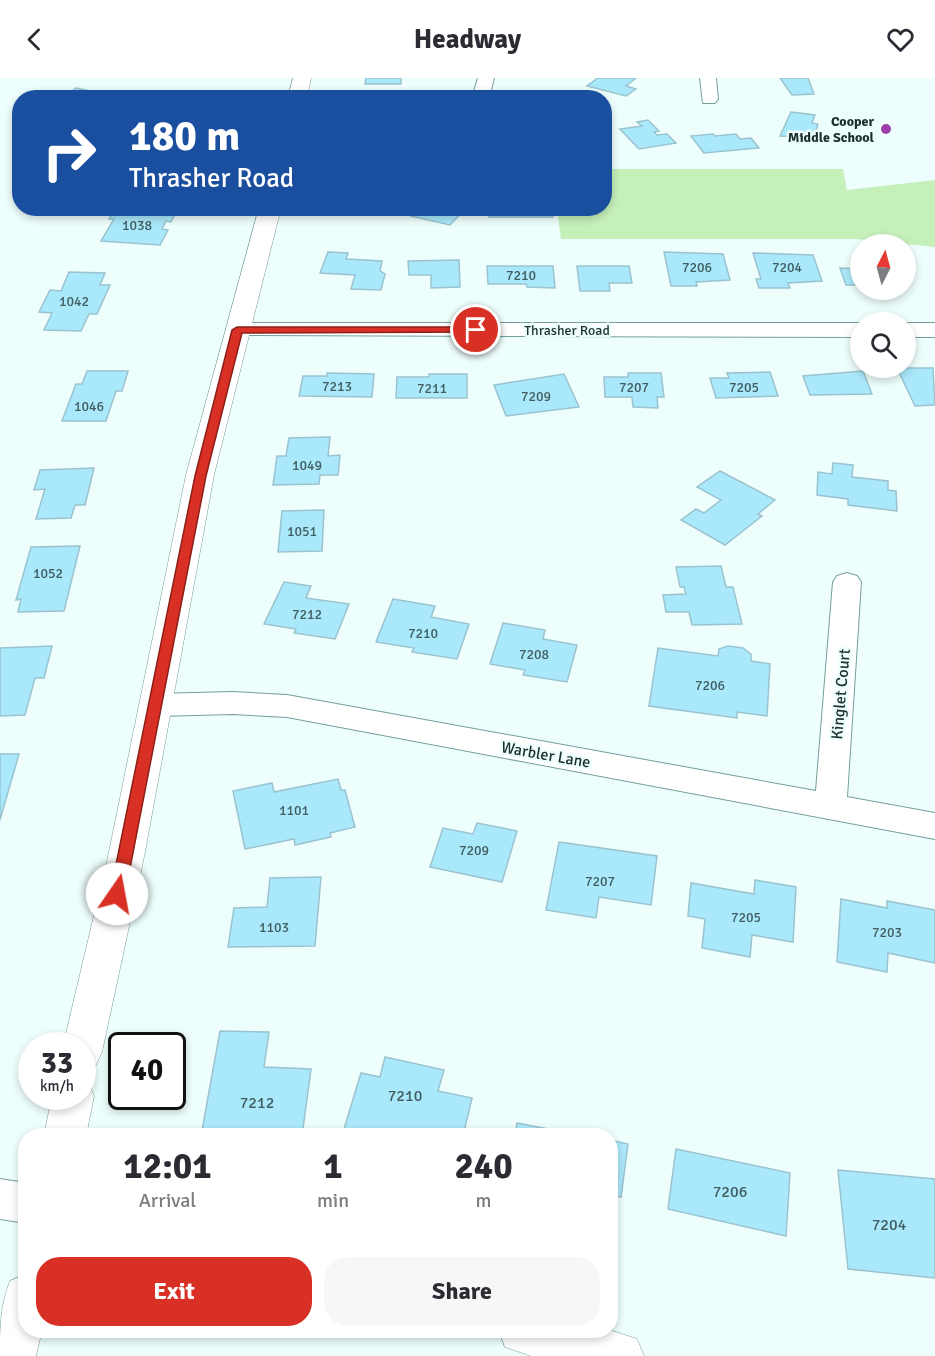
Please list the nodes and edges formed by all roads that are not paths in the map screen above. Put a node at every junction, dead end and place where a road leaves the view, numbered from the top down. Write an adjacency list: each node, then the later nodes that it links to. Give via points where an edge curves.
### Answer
1 (708, 78): 2 (street)
2 (709, 99)
3 (268, 216): 4 (street)
4 (237, 330): 5 (street, Thrasher Road); 9 (street, via 200,476)
5 (850, 330)
6 (916, 330): 7 (street)
7 (935, 330)
8 (847, 582): 10 (street, Kinglet Court)
9 (156, 705): 10 (street, Warbler Lane, via 287,706); 12 (street)
10 (831, 806): 11 (street, Warbler Lane)
11 (935, 826)
12 (86, 1032)
13 (70, 1110): 14 (street)
14 (67, 1128)
15 (0, 1199): 16 (street)
16 (18, 1202)
17 (18, 1331): 19 (street)
18 (552, 1338): 20 (street)
19 (12, 1356)
20 (620, 1356)

